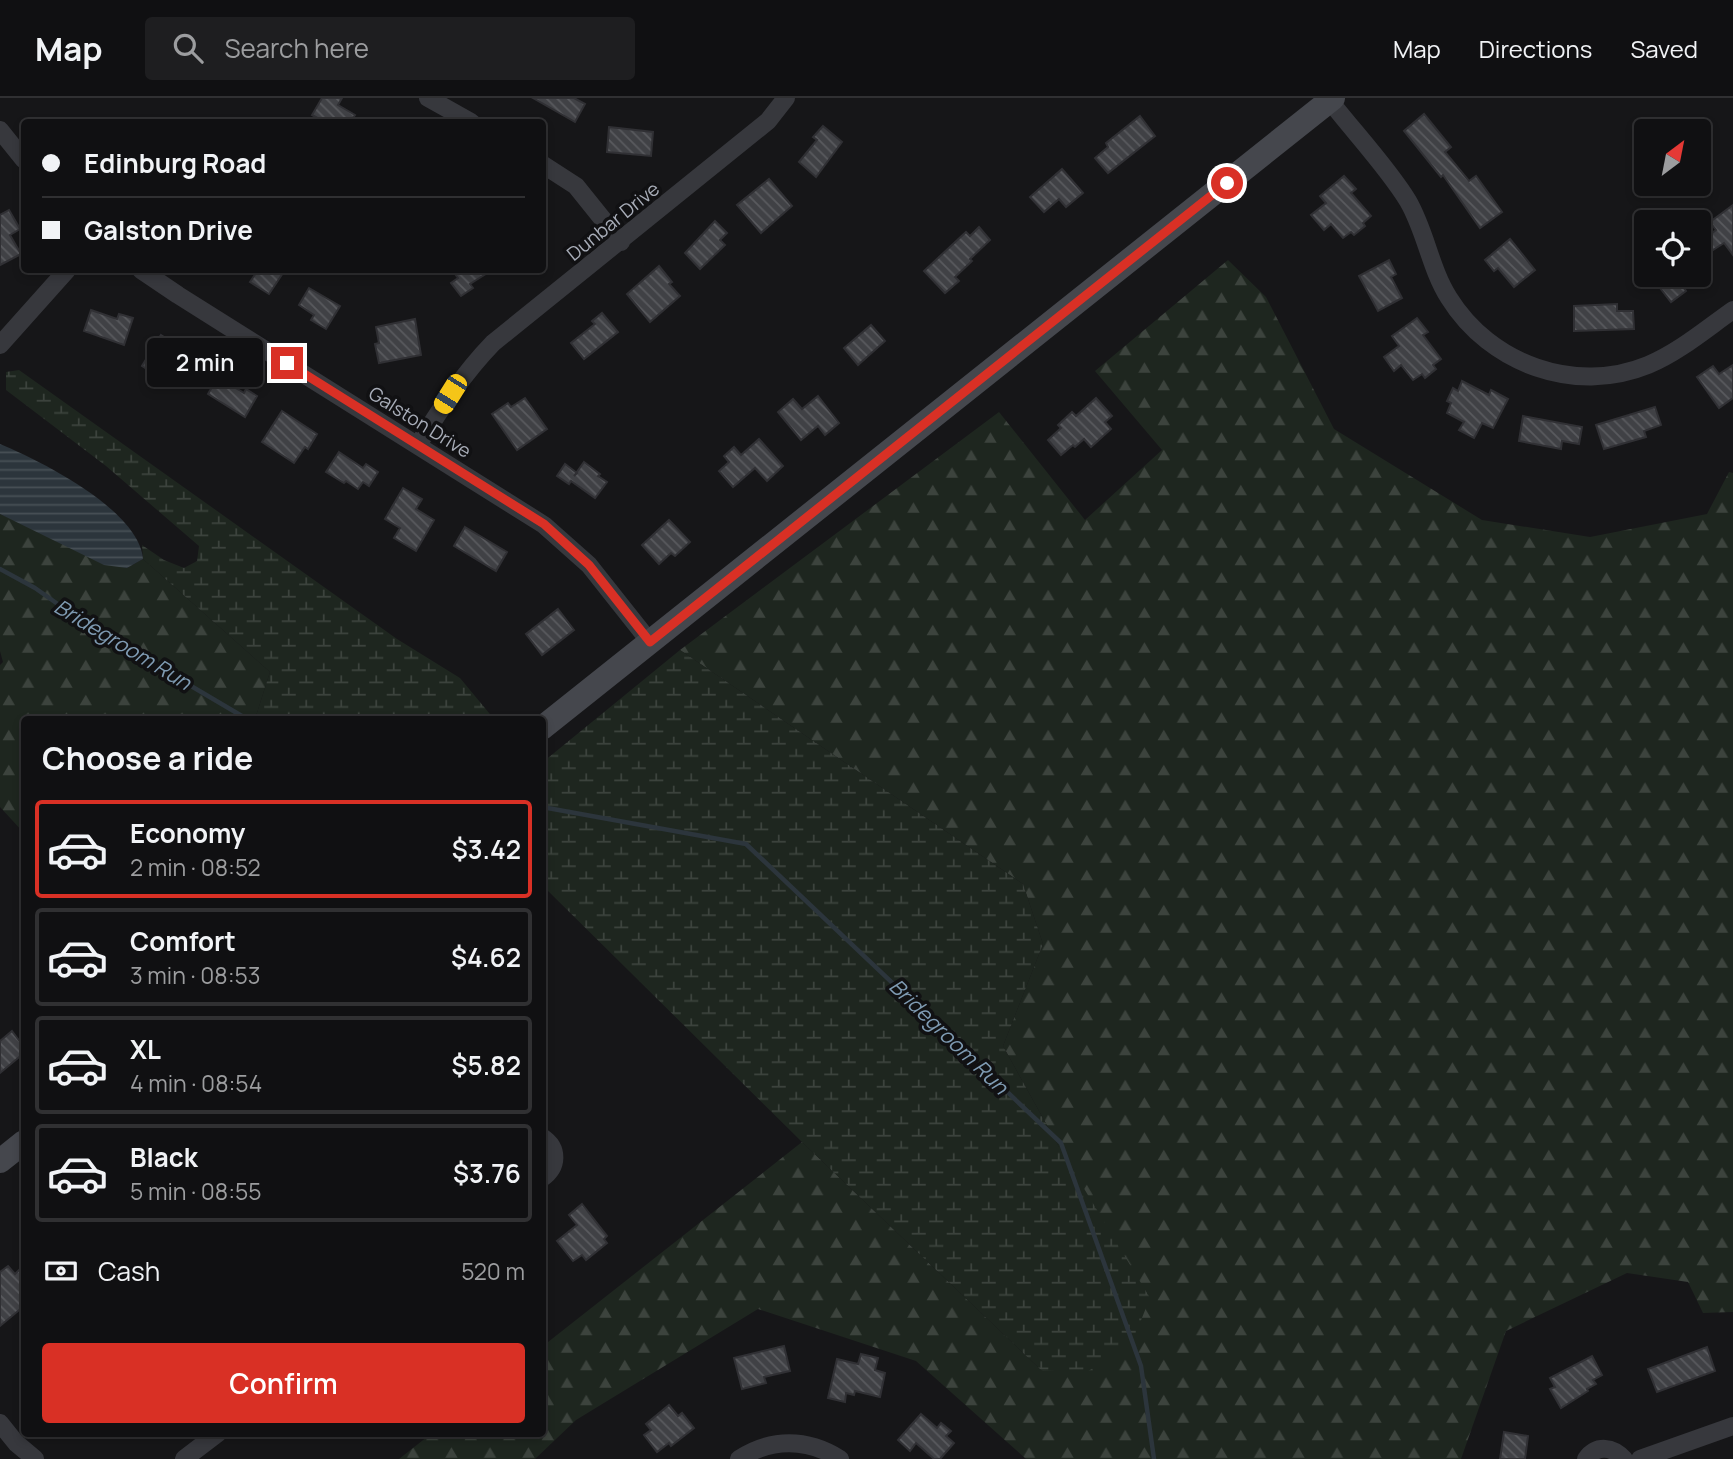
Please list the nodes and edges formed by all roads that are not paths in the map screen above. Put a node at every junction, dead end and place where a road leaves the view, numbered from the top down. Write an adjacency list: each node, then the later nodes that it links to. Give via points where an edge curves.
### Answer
1 (428, 98): 4 (street)
2 (786, 98): 8 (street, Dunbar Drive, via 768,121)
3 (1330, 99): 11 (street, via 1406,198 1419,220 1440,280 1462,317 1478,334 1520,362 1572,376 1623,372 1670,354); 14 (main road)
4 (466, 119)
5 (0, 130): 6 (street)
6 (21, 156)
7 (546, 167): 8 (street, via 576,186)
8 (621, 242): 13 (street, Dunbar Drive, via 470,367)
9 (64, 273): 12 (street)
10 (145, 273): 13 (street, Galston Drive)
11 (1733, 310)
12 (0, 345)
13 (418, 445): 14 (street, Galston Drive, via 568,543)
14 (650, 642): 15 (main road)
15 (546, 724)
16 (546, 1141): 19 (street, via 555,1159)
17 (21, 1144): 18 (main road)
18 (1, 1160)
19 (546, 1174)
20 (0, 1423): 23 (street)
21 (1733, 1426): 29 (street)
22 (213, 1437): 24 (street)
23 (35, 1459)
24 (184, 1459)
25 (739, 1459): 26 (street, via 759,1448 795,1443)
26 (840, 1459)
27 (1587, 1459): 28 (street, via 1595,1450 1607,1448)
28 (1624, 1459)
29 (1640, 1459)

